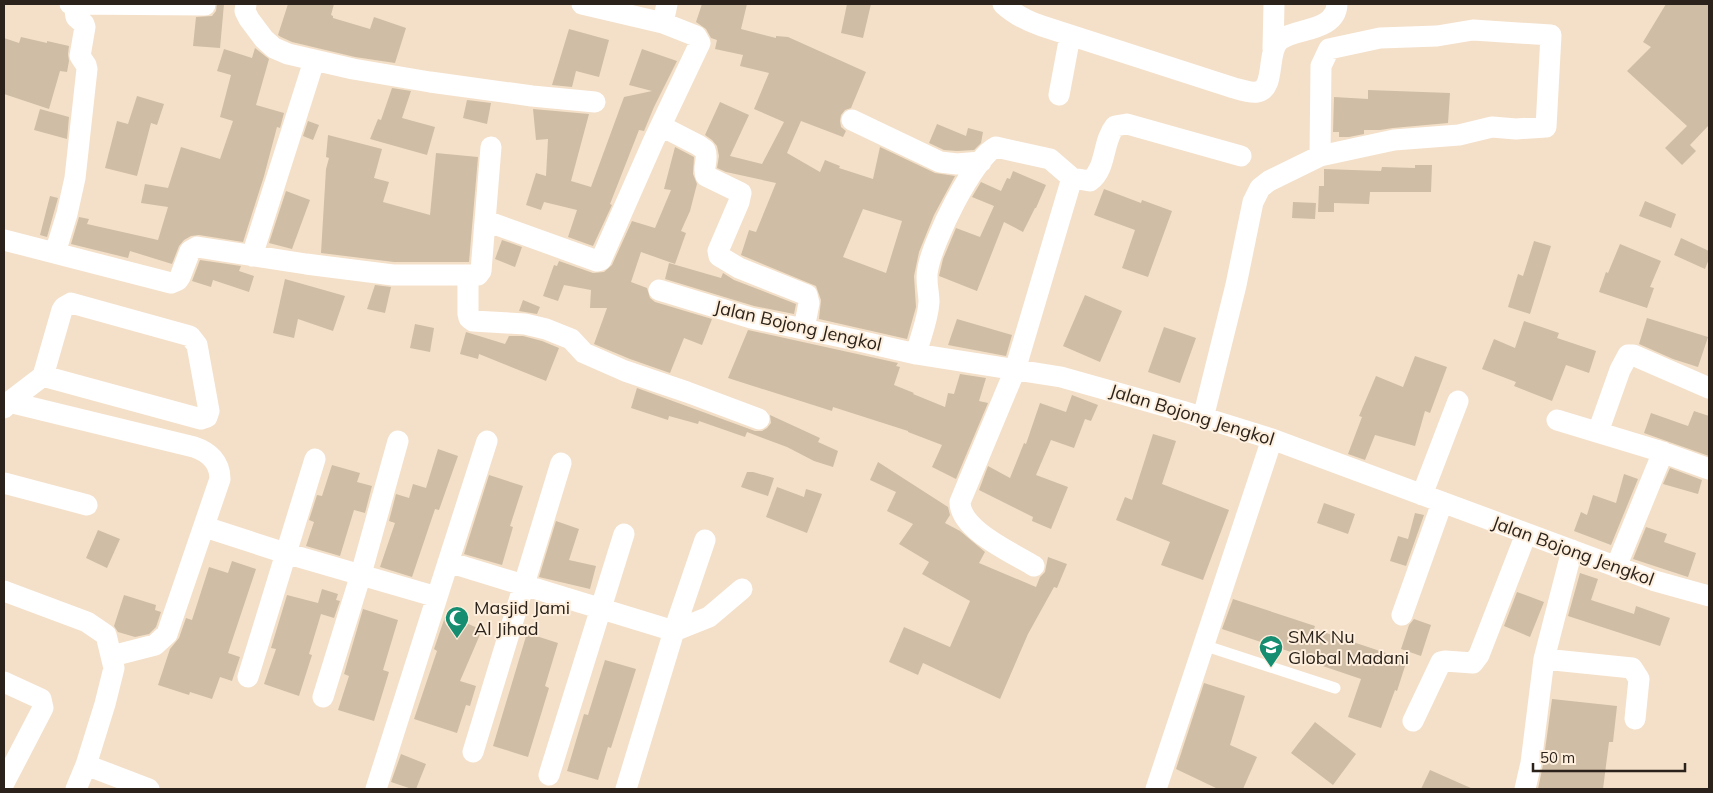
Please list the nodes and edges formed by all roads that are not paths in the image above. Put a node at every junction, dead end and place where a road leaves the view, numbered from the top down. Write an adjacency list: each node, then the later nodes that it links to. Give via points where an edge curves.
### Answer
1 (70, 4): 2 (street)
2 (74, 4): 8 (street); 24 (street, via 76,17 84,24 80,56 87,69 75,178)
3 (246, 4): 12 (street, via 249,20 274,48)
4 (582, 4): 9 (street)
5 (1003, 4): 10 (street, via 1025,20)
6 (1274, 4): 11 (street)
7 (1337, 4): 11 (street, via 1334,14 1324,24 1282,38)
8 (205, 5)
9 (665, 13): 16 (street, via 696,36 700,43)
10 (1070, 36): 11 (street, via 1249,92 1263,90 1267,83); 13 (street)
11 (1273, 49)
12 (314, 60): 14 (street, via 430,82); 25 (street)
13 (1059, 95)
14 (594, 102)
15 (852, 120): 20 (street, via 940,162)
16 (661, 126): 22 (street, via 601,260); 28 (street, via 705,150 706,176 741,193 718,251 719,256 739,268 807,295 809,303)
17 (491, 147): 22 (street)
18 (1241, 156): 21 (street, via 1120,124 1109,134 1094,178 1090,181)
19 (1320, 156): 19 (street, via 1321,66 1329,49 1380,38 1437,36 1473,30 1551,35 1546,127 1492,128 1459,135 1394,140); 35 (street, via 1269,181 1260,188 1253,202)
20 (981, 162): 21 (street, via 996,146 1050,160); 29 (street, via 954,204 934,248 926,278 928,310)
21 (1072, 178): 30 (street)
22 (486, 221): 26 (street, via 481,271 478,275)
23 (4, 240): 24 (street)
24 (55, 253): 25 (street, via 171,282 180,277 193,248)
25 (252, 256): 26 (street, via 393,275)
26 (468, 275): 36 (street, via 468,314 473,321 524,324 546,329 571,339 584,353 625,372)
27 (659, 290): 28 (street, Jalan Bojong Jengkol, via 741,316)
28 (804, 329): 29 (street, Jalan Bojong Jengkol)
29 (916, 354): 30 (street, Jalan Bojong Jengkol)
30 (1015, 370): 35 (street, Jalan Bojong Jengkol, via 1061,377); 57 (street, via 960,502 960,509 976,530)
31 (42, 376): 31 (street, via 62,310 71,303 190,336 197,345 209,412 207,417 200,419); 34 (street)
32 (1709, 388): 38 (street, via 1628,355)
33 (1458, 401): 47 (street)
34 (6, 405): 50 (street, via 194,447 207,453 218,464 220,479)
35 (1203, 418): 39 (street, Jalan Bojong Jengkol)
36 (759, 419)
37 (1558, 420): 38 (street)
38 (1598, 432): 42 (street)
39 (1272, 439): 47 (street, Jalan Bojong Jengkol); 68 (street)
40 (398, 440): 59 (street)
41 (487, 441): 56 (street)
42 (1663, 452): 45 (street); 58 (street)
43 (315, 459): 55 (street)
44 (561, 463): 60 (street)
45 (1709, 469)
46 (4, 482): 49 (street)
47 (1422, 495): 48 (street, Jalan Bojong Jengkol)
48 (1442, 503): 52 (street, Jalan Bojong Jengkol); 66 (street)
49 (86, 505)
50 (205, 527): 55 (street); 69 (street, via 164,639)
51 (624, 534): 65 (street)
52 (1526, 534): 54 (street, Jalan Bojong Jengkol); 76 (street, via 1479,655 1473,663 1441,662)
53 (705, 540): 67 (street)
54 (1572, 550): 58 (street, Jalan Bojong Jengkol); 70 (street)
55 (285, 552): 59 (street); 71 (street)
56 (448, 562): 60 (street); 64 (street)
57 (1034, 566)
58 (1616, 567): 63 (street, Jalan Bojong Jengkol)
59 (361, 574): 64 (street); 74 (street)
60 (523, 585): 65 (street); 77 (street)
61 (742, 589): 67 (street, via 709,618)
62 (4, 591): 69 (street, via 97,628 106,635)
63 (1709, 596)
64 (437, 597): 83 (street)
65 (602, 608): 67 (street); 79 (street)
66 (1402, 615)
67 (674, 631): 84 (street)
68 (1203, 645): 73 (lane); 85 (street)
69 (112, 656): 78 (street, via 114,668)
70 (1544, 658): 75 (street, via 1632,668 1639,679); 86 (street)
71 (248, 677)
72 (4, 682): 80 (street, via 41,700 43,708)
73 (1335, 688)
74 (323, 697)
75 (1635, 719)
76 (1413, 721)
77 (473, 752)
78 (86, 765): 81 (street); 82 (street)
79 (549, 775)
80 (4, 783)
81 (76, 789)
82 (149, 789)
83 (376, 789)
84 (626, 789)
85 (1156, 789)
86 (1525, 789)

